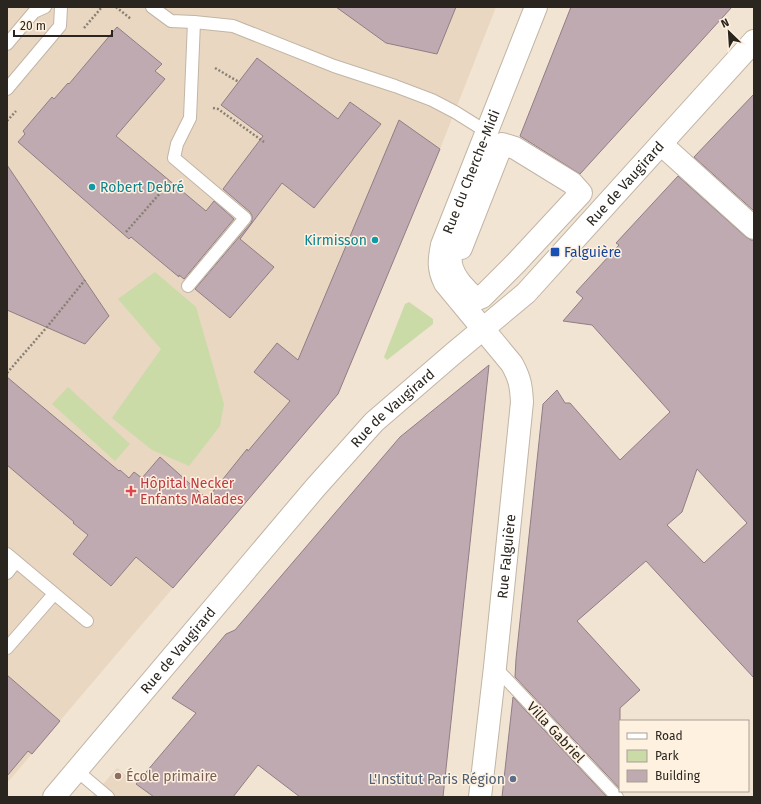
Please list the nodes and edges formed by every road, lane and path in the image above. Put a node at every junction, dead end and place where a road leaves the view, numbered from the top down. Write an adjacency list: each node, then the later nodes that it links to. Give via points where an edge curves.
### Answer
1 (45, 7): 7 (lane, via 34,12)
2 (61, 7): 8 (lane, via 60,26)
3 (152, 7): 5 (lane, via 171,21)
4 (536, 7): 10 (street, Rue du Cherche-Midi)
5 (194, 22): 9 (lane); 10 (lane, via 233,26 334,66 395,86 432,100)
6 (754, 41): 12 (street, Rue de Vaugirard)
7 (7, 44)
8 (7, 89)
9 (191, 105): 11 (path, via 218,109); 18 (lane, via 190,118 177,144 174,158 245,218)
10 (487, 132): 19 (street, Rue du Cherche-Midi, via 442,245 439,264 445,283)
11 (264, 142)
12 (661, 144): 14 (street); 19 (street, Rue de Vaugirard, via 526,293)
13 (170, 181): 15 (path)
14 (754, 228)
15 (126, 232)
16 (452, 248): 16 (street, via 450,261 453,273 472,295 479,299 581,193 572,183 515,148 502,144 461,248)
17 (85, 280): 20 (path)
18 (188, 286)
19 (482, 329): 26 (street, Rue Falguière, via 512,364 519,377 522,402); 27 (street, Rue de Vaugirard, via 374,422)
20 (7, 373)
21 (12, 558): 22 (lane); 23 (lane)
22 (7, 573)
23 (54, 594): 24 (lane); 25 (lane)
24 (87, 621)
25 (7, 648)
26 (495, 667): 30 (street, Rue Falguière); 31 (lane, Villa Gabriel)
27 (76, 770): 28 (street, Rue de Vaugirard); 29 (lane)
28 (54, 797)
29 (108, 797)
30 (480, 797)
31 (617, 797)

